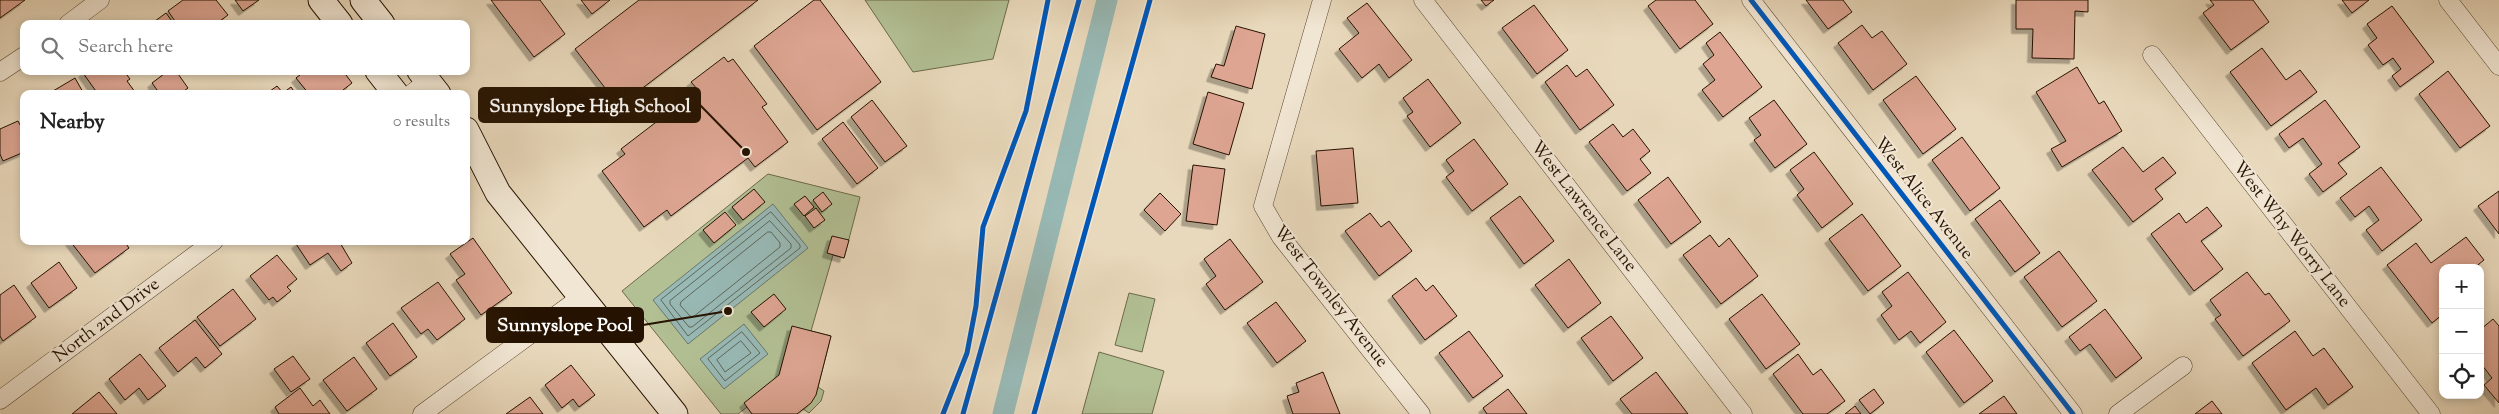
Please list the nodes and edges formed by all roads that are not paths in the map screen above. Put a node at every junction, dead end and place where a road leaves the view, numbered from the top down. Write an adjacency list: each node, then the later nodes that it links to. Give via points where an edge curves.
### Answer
1 (100, 0): 8 (street)
2 (321, 0): 9 (main road)
3 (363, 0): 10 (main road)
4 (1322, 0): 26 (street, West Townley Avenue, via 1262,206 1281,238)
5 (1423, 0): 27 (street, West Lawrence Lane)
6 (1751, 0): 28 (street, West Alice Avenue)
7 (2448, 0): 13 (street)
8 (73, 20)
9 (337, 20)
10 (379, 20)
11 (2152, 55): 30 (street, West Why Worry Lane)
12 (20, 59): 14 (street)
13 (2499, 66)
14 (0, 72)
15 (381, 75): 16 (main road)
16 (393, 90)
17 (470, 138): 19 (main road)
18 (470, 172): 19 (main road)
19 (498, 193): 21 (main road)
20 (209, 245): 23 (street, North 2nd Drive)
21 (581, 296): 24 (street); 25 (main road)
22 (2183, 366): 29 (street)
23 (0, 400)
24 (422, 414)
25 (675, 414)
26 (1421, 414)
27 (1743, 414)
28 (2073, 414)
29 (2118, 414)
30 (2431, 414)

